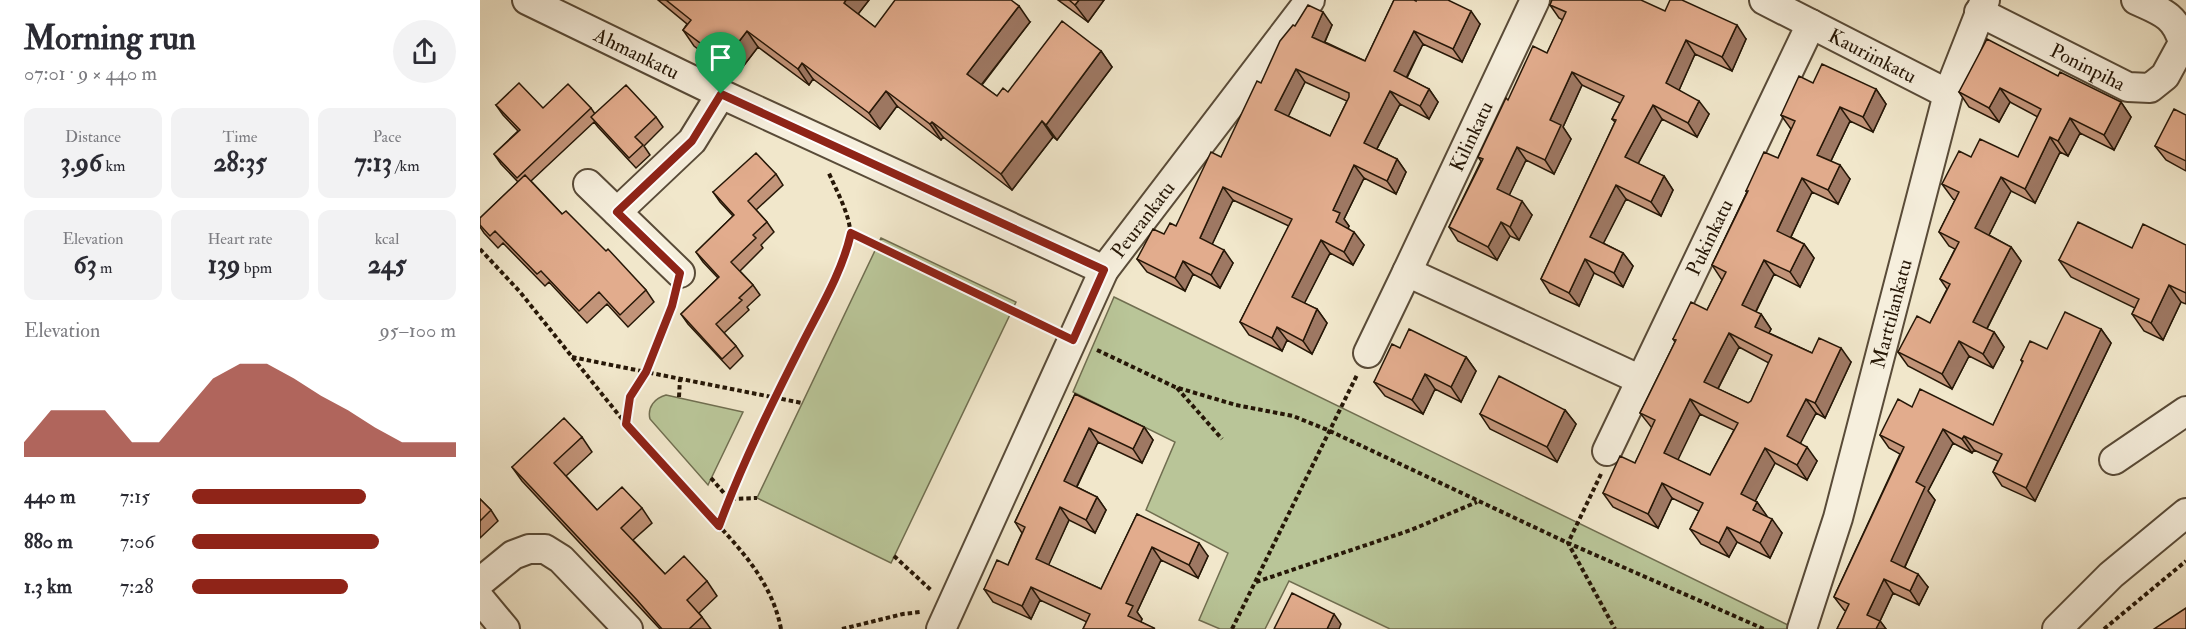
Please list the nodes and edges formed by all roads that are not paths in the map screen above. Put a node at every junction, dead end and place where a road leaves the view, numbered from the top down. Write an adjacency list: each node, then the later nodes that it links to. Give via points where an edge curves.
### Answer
1 (527, 0): 8 (street, Ahmankatu)
2 (1310, 0): 12 (street, Peurankatu)
3 (1535, 0): 13 (street, Kilinkatu)
4 (1764, 0): 7 (street, Kauriinkatu)
5 (2136, 0): 6 (street, Poninpiha, via 2162,12 2179,27 2183,43 2166,76 2150,88 2128,87)
6 (1982, 6): 9 (street, Marttilankatu)
7 (1811, 24): 9 (street, Kauriinkatu); 16 (street, Pukinkatu)
8 (721, 94): 11 (street, via 692,141); 12 (street, Ahmankatu)
9 (1948, 94): 26 (street, Marttilankatu, via 1838,518)
10 (588, 184): 11 (street)
11 (617, 212): 14 (street)
12 (1104, 270): 23 (street, Peurankatu)
13 (1407, 272): 15 (street, Kilinkatu); 16 (street)
14 (680, 273)
15 (1368, 353)
16 (1641, 380): 18 (street, Pukinkatu)
17 (2186, 411): 19 (street)
18 (1607, 451)
19 (2114, 460)
20 (2186, 513): 27 (street, via 2111,575)
21 (480, 582): 25 (street, via 513,555 545,549 561,559)
22 (480, 599): 24 (street)
23 (945, 619)
24 (505, 629)
25 (628, 629)
26 (1802, 629)
27 (2057, 629)

